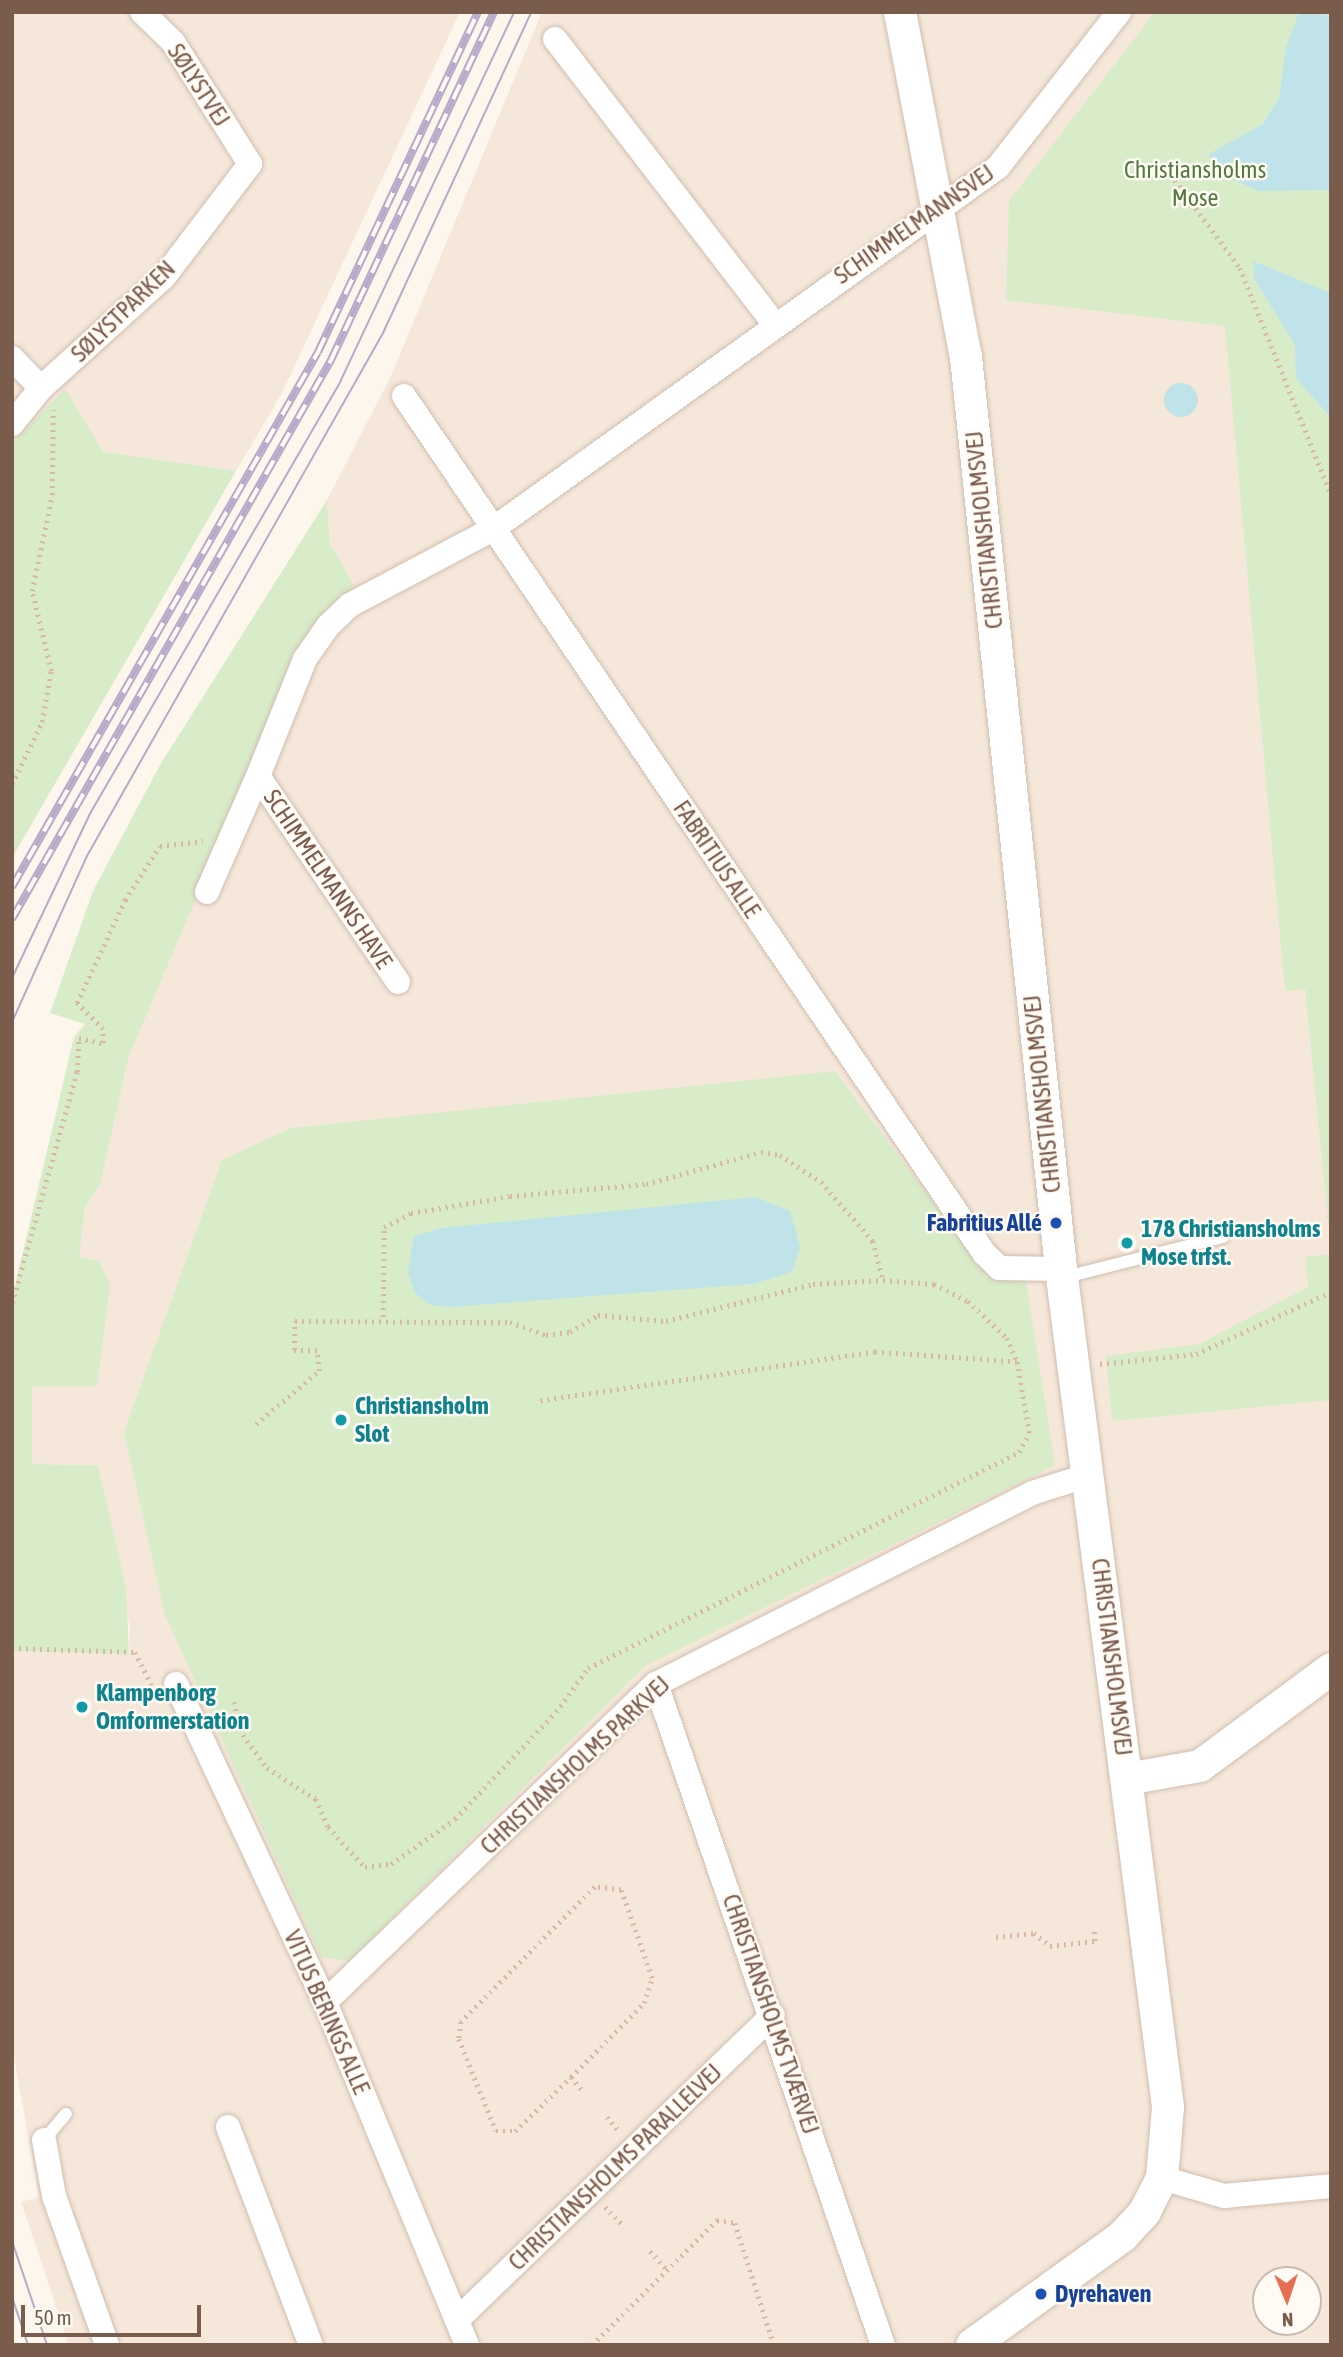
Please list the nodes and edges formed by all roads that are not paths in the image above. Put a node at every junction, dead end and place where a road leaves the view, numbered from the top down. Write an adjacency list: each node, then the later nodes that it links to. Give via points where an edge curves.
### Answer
1 (142, 12): 5 (street, SØLYSTVEJ, via 173,42)
2 (900, 12): 6 (street, CHRISTIANSHOLMSVEJ)
3 (1119, 12): 6 (street, SCHIMMELMANNSVEJ, via 998,167)
4 (555, 39): 7 (street)
5 (250, 164): 9 (street, SØLYSTPARKEN, via 164,277)
6 (937, 208): 7 (street, SCHIMMELMANNSVEJ); 17 (street, CHRISTIANSHOLMSVEJ, via 966,357)
7 (775, 324): 12 (street, SCHIMMELMANNSVEJ)
8 (12, 358): 9 (street)
9 (41, 388): 11 (street, SØLYSTPARKEN)
10 (404, 396): 12 (street, FABRITIUS ALLE)
11 (12, 424)
12 (493, 528): 13 (street, SCHIMMELMANNS HAVE, via 350,605 328,626 305,659); 17 (street, FABRITIUS ALLE, via 984,1253 999,1268)
13 (258, 776): 14 (street, SCHIMMELMANNS HAVE); 15 (street, SCHIMMELMANNS HAVE)
14 (207, 892)
15 (398, 982)
16 (1223, 1237): 17 (lane)
17 (1061, 1273): 18 (street, CHRISTIANSHOLMSVEJ)
18 (1089, 1475): 20 (street, CHRISTIANSHOLMS PARKVEJ, via 1032,1493); 22 (street, CHRISTIANSHOLMSVEJ)
19 (1331, 1669): 22 (street, via 1200,1766)
20 (656, 1684): 23 (street, CHRISTIANSHOLMS PARKVEJ); 24 (street, CHRISTIANSHOLMS TVÆRVEJ)
21 (180, 1694): 23 (street, VITUS BERINGS ALLE)
22 (1127, 1779): 28 (street, CHRISTIANSHOLMSVEJ, via 1168,2107)
23 (325, 2002): 30 (street, VITUS BERINGS ALLE)
24 (773, 2015): 30 (street, CHRISTIANSHOLMS PARALLELVEJ); 34 (street, CHRISTIANSHOLMS TVÆRVEJ)
25 (66, 2114): 27 (lane)
26 (228, 2127): 32 (street)
27 (44, 2140): 31 (street, via 54,2196)
28 (1161, 2178): 29 (street, via 1224,2196); 35 (street, CHRISTIANSHOLMSVEJ, via 1145,2212 1123,2236)
29 (1331, 2186)
30 (457, 2320): 33 (street, VITUS BERINGS ALLE)
31 (107, 2345)
32 (311, 2345)
33 (467, 2345)
34 (883, 2345)
35 (972, 2345)

